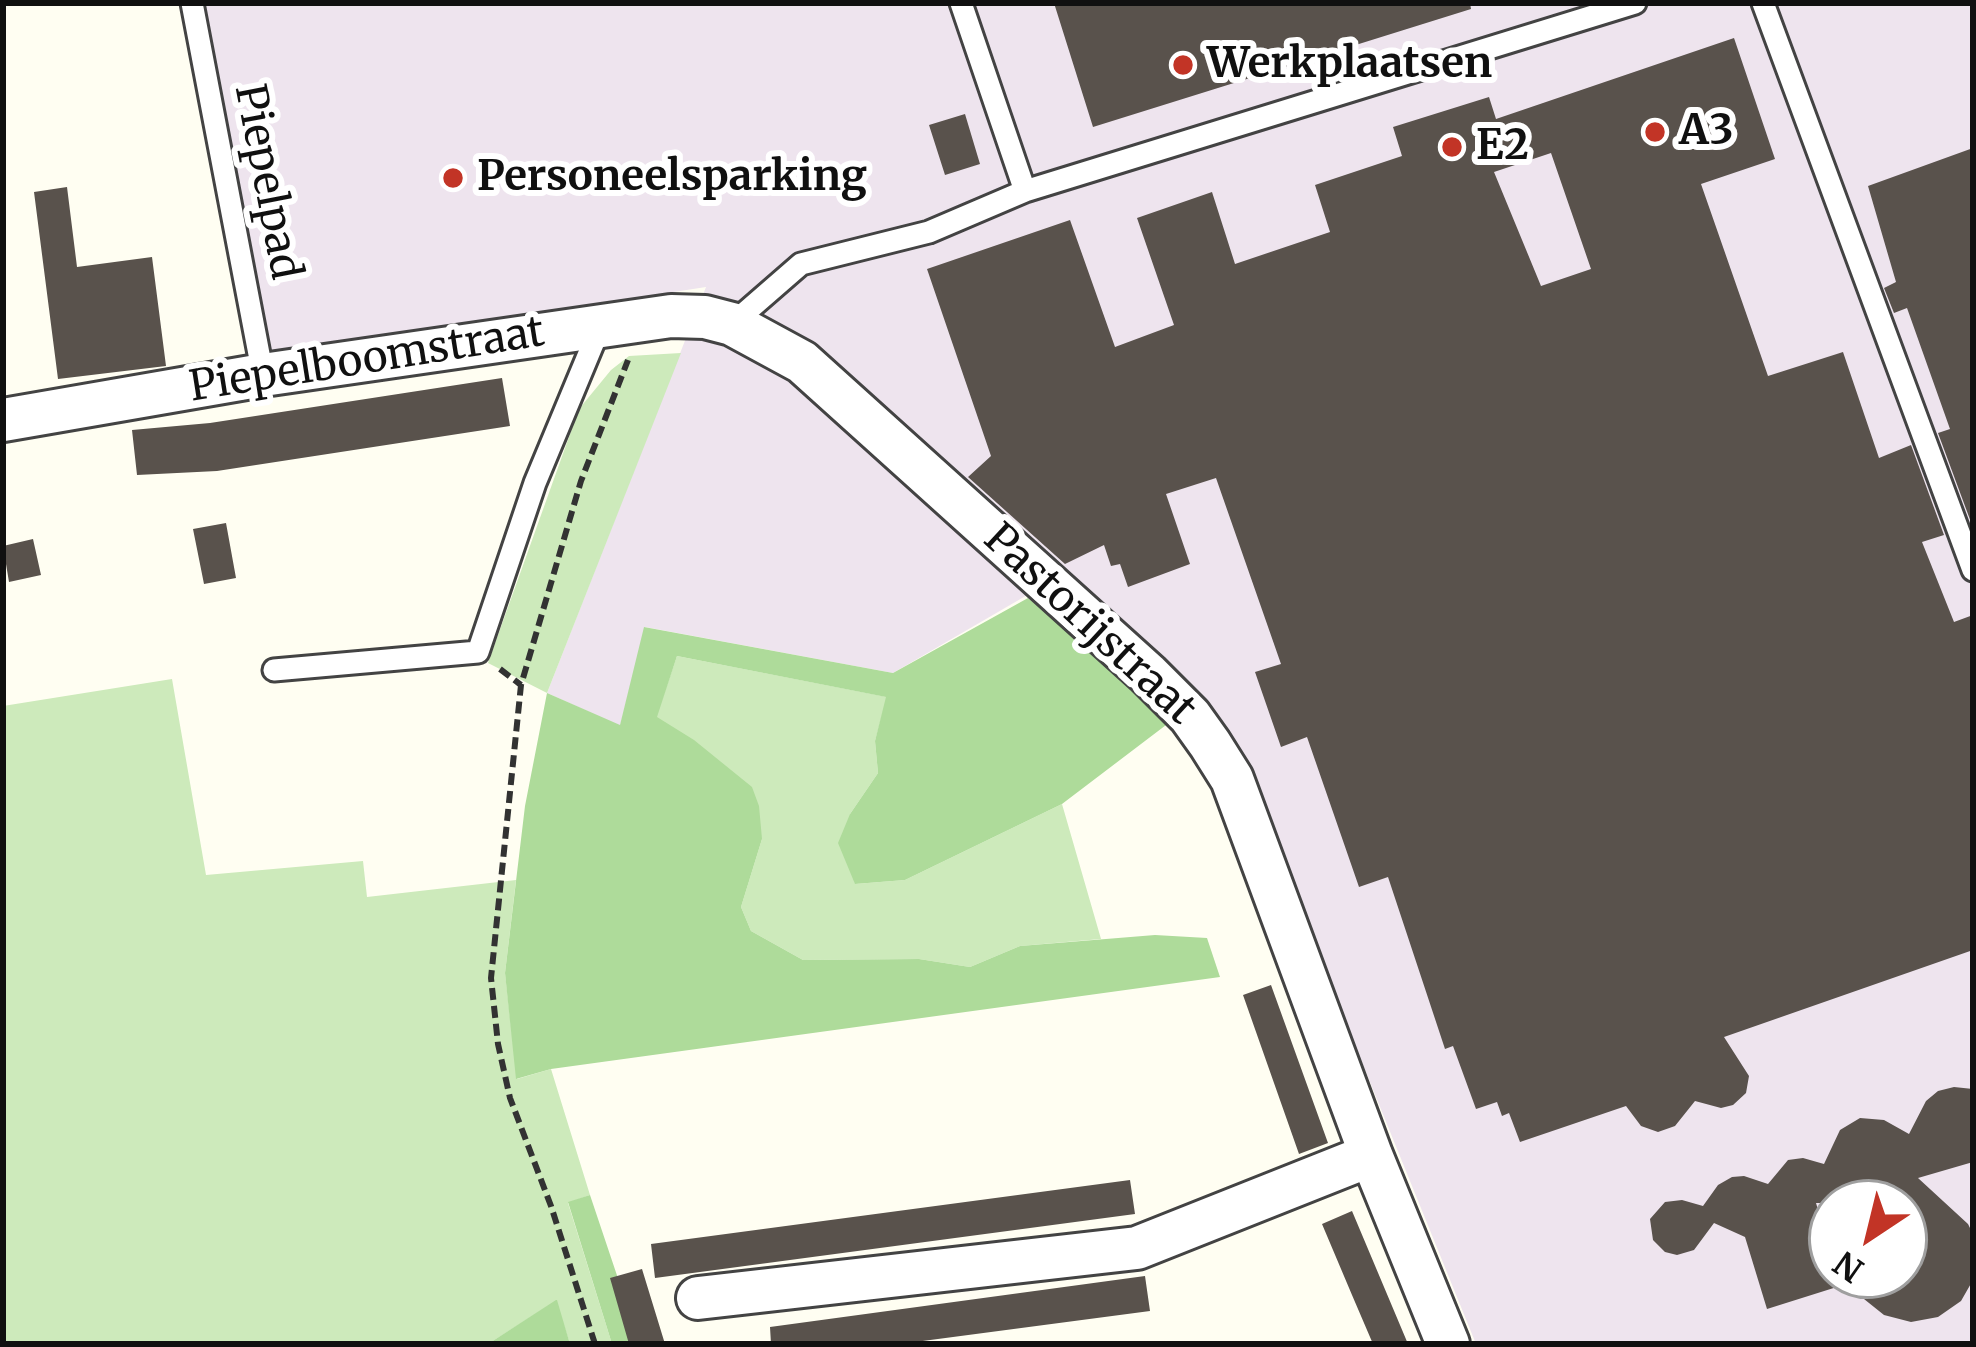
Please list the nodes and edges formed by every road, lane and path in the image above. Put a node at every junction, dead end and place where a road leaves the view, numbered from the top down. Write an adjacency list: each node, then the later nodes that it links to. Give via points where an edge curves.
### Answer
1 (192, 3): 8 (lane, Piepelpad)
2 (962, 3): 5 (lane)
3 (1763, 3): 10 (lane)
4 (1620, 5): 5 (lane)
5 (1024, 191): 7 (lane, via 929,232 801,264)
6 (618, 324): 7 (street, Piepelboomstraat, via 705,316); 8 (street, Piepelboomstraat); 11 (lane, via 535,483 478,652); 14 (path, via 629,356 574,502 521,685 491,978 511,1098)
7 (732, 324): 12 (street, Pastorijstraat, via 802,362 1190,716 1232,778)
8 (263, 375): 9 (street, Piepelboomstraat)
9 (3, 420)
10 (1973, 570)
11 (274, 670)
12 (1371, 1155): 13 (street, via 1137,1248); 15 (street, Pastorijstraat)
13 (698, 1298)
14 (595, 1344)
15 (1448, 1344)

